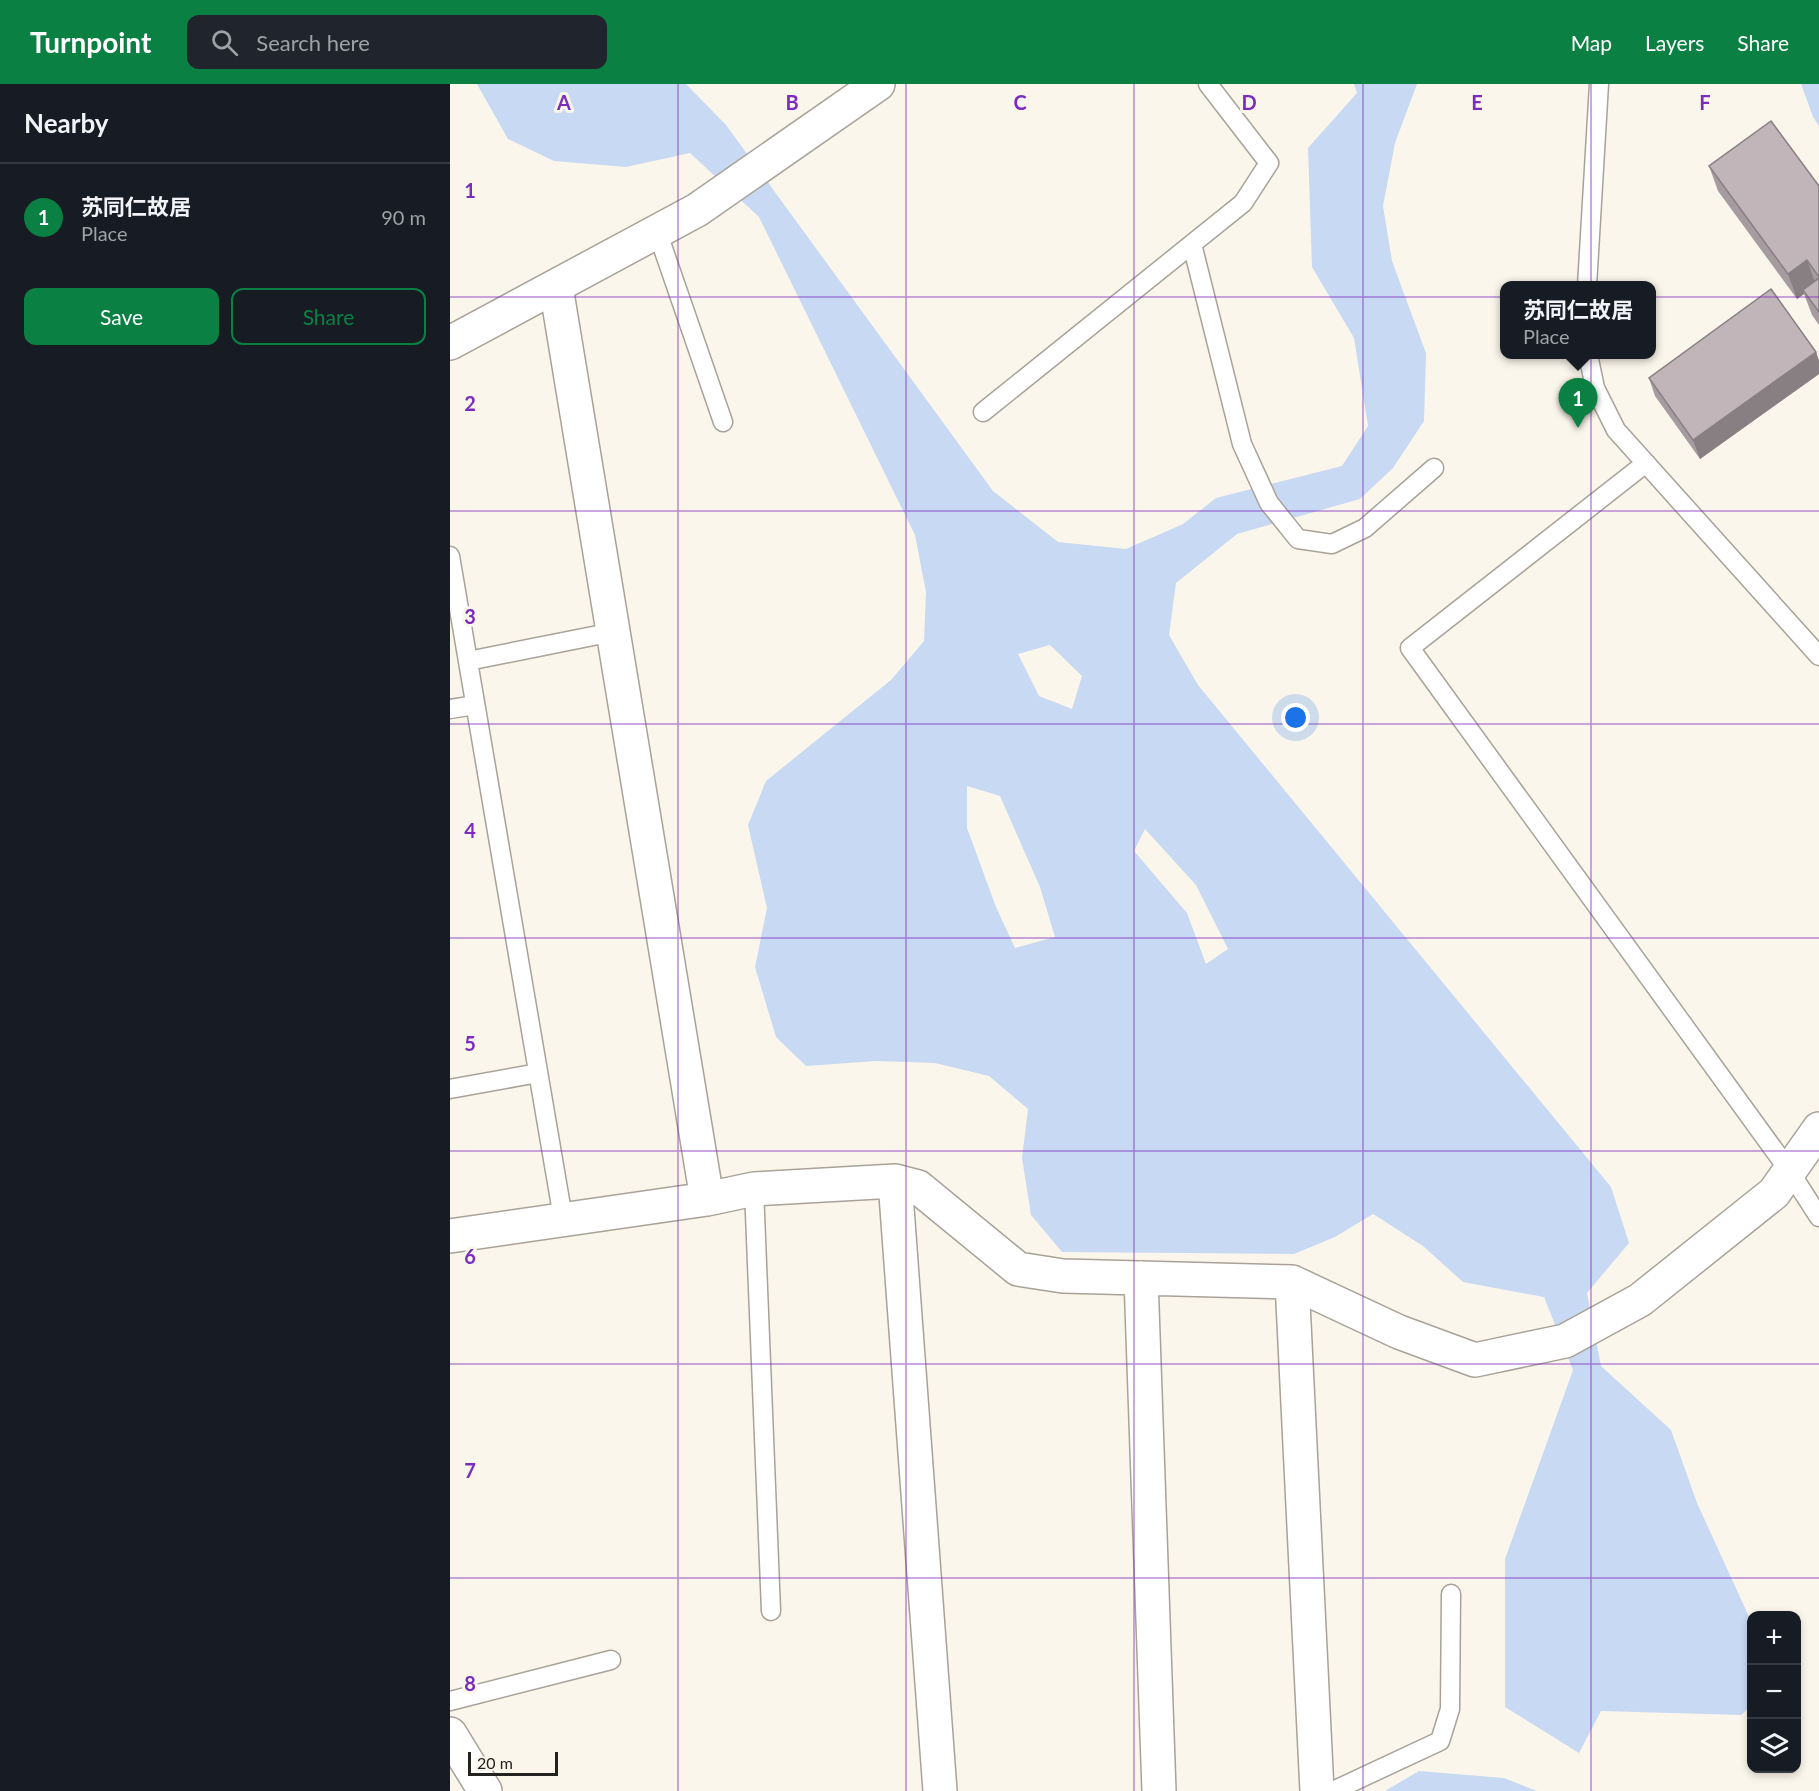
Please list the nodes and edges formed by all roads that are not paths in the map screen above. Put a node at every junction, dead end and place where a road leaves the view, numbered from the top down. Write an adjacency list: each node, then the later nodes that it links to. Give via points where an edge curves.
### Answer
1 (878, 84): 4 (street, via 697,210)
2 (1208, 84): 5 (lane, via 1269,163 1243,202)
3 (1599, 84): 6 (lane)
4 (657, 231): 7 (street); 11 (lane)
5 (1192, 243): 10 (lane); 13 (lane, via 1242,444 1269,503 1298,539 1332,544 1365,528)
6 (1587, 281)
7 (556, 287): 8 (street); 15 (street)
8 (450, 343)
9 (1589, 359): 12 (lane, via 1594,388 1616,430)
10 (982, 412)
11 (723, 422)
12 (1646, 463): 16 (lane); 23 (lane, via 1410,648)
13 (1434, 468)
14 (450, 556): 17 (lane)
15 (613, 632): 17 (lane); 26 (street)
16 (1819, 656)
17 (468, 661): 18 (lane)
18 (475, 705): 19 (lane); 20 (lane)
19 (450, 709)
20 (538, 1073): 21 (lane); 28 (lane)
21 (450, 1089)
22 (1819, 1129): 23 (street)
23 (1790, 1172): 27 (lane); 31 (street, via 1774,1192 1640,1300 1565,1341 1475,1360 1399,1332)
24 (895, 1181): 25 (street); 30 (street, via 918,1187 1018,1269 1063,1276); 38 (street)
25 (754, 1189): 26 (street); 33 (lane)
26 (707, 1199): 28 (street)
27 (1819, 1217)
28 (563, 1218): 29 (street)
29 (450, 1236)
30 (1141, 1278): 31 (street); 39 (street)
31 (1292, 1282): 40 (street)
32 (1451, 1594): 41 (lane, via 1450,1709 1440,1741)
33 (771, 1611)
34 (610, 1660): 35 (lane)
35 (450, 1701)
36 (451, 1738): 37 (street)
37 (485, 1791)
38 (940, 1791)
39 (1159, 1791)
40 (1317, 1791)
41 (1333, 1791)

